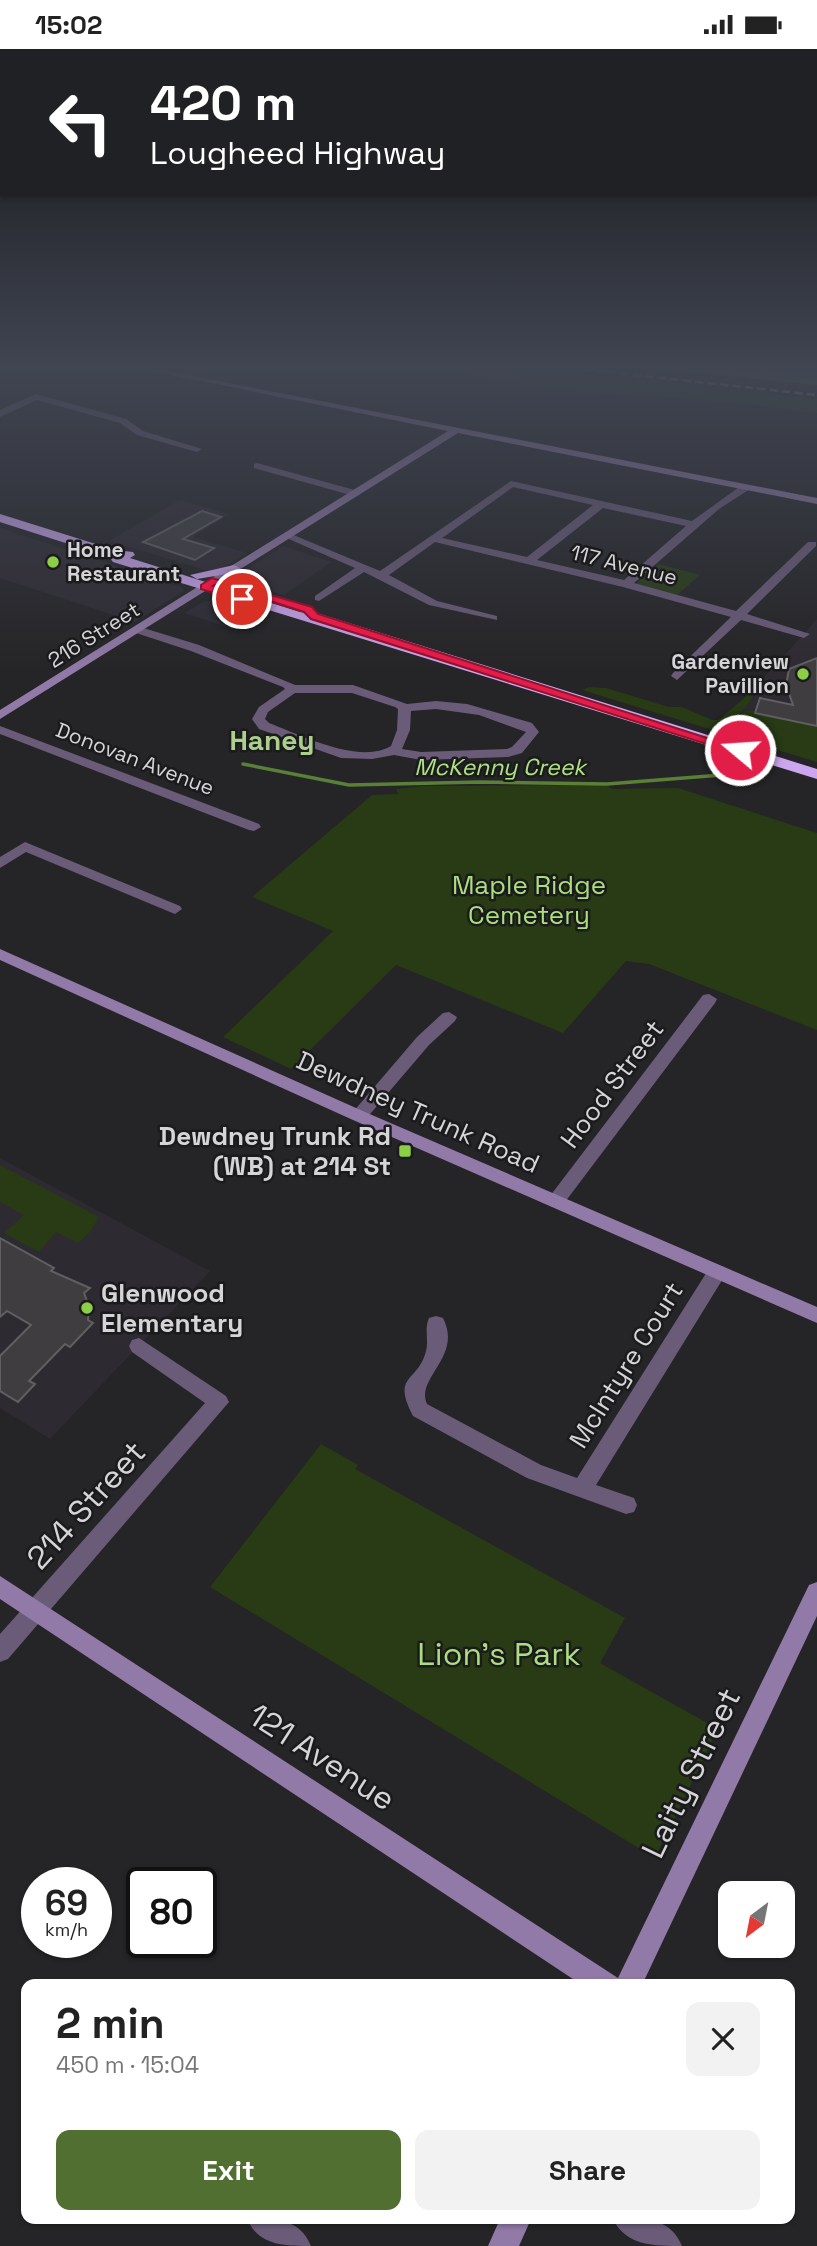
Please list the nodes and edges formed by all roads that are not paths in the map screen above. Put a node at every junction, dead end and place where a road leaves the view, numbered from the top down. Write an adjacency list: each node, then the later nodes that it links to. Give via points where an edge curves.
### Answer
1 (273, 471): 5 (street)
2 (391, 471): 5 (street, 216 Street)
3 (662, 471): 4 (street)
4 (746, 487): 6 (street); 9 (street)
5 (354, 493): 10 (street, 216 Street)
6 (817, 501)
7 (601, 504): 9 (street); 11 (street, via 511,484); 14 (street)
8 (0, 518): 13 (highway)
9 (694, 525): 20 (street)
10 (287, 536): 15 (street); 16 (street, 216 Street)
11 (434, 539): 14 (street, 117 Avenue); 18 (street)
12 (812, 544): 24 (street)
13 (114, 554): 17 (highway); 19 (highway, via 118,559)
14 (529, 561): 20 (street, 117 Avenue)
15 (363, 568): 18 (street); 22 (street)
16 (234, 569): 17 (highway); 19 (street, 216 Street)
17 (197, 575): 19 (highway)
18 (381, 575): 26 (street, via 433,603)
19 (210, 584): 21 (highway); 23 (street, 216 Street); 25 (highway, via 308,610)
20 (626, 584): 24 (street, 117 Avenue)
21 (226, 594): 23 (highway); 25 (highway, via 299,617)
22 (319, 598)
23 (187, 599): 27 (street, 216 Street)
24 (739, 616): 28 (street, 117 Avenue); 29 (street)
25 (315, 617): 35 (highway)
26 (493, 618)
27 (138, 630): 30 (street, via 195,648); 32 (street, 216 Street)
28 (804, 633)
29 (677, 676)
30 (292, 689): 31 (street, via 353,689); 34 (street, via 262,710 258,719 264,726 341,754)
31 (404, 708): 34 (street, via 402,739); 34 (street, via 440,703 469,706 533,732 508,753 421,756)
32 (0, 715)
33 (0, 730): 36 (street, Donovan Avenue)
34 (394, 751)
35 (815, 774)
36 (254, 827)
37 (0, 864): 38 (street, via 25,846)
38 (175, 909)
39 (0, 954): 42 (street, Dewdney Trunk Road)
40 (709, 999): 43 (street, Hood Street)
41 (449, 1017): 42 (street)
42 (359, 1116): 43 (street, Dewdney Trunk Road)
43 (556, 1201): 44 (street, Dewdney Trunk Road)
44 (717, 1272): 45 (street, Dewdney Trunk Road); 48 (street, McIntyre Court)
45 (817, 1315)
46 (436, 1324): 48 (street, McIntyre Court, via 436,1353 412,1389 420,1410 534,1472)
47 (139, 1346): 52 (street, 214 Street, via 219,1402)
48 (582, 1488): 49 (street, McIntyre Court)
49 (626, 1505)
50 (0, 1586): 52 (street, 121 Avenue)
51 (817, 1592): 55 (street, Laity Street)
52 (35, 1609): 53 (street, 214 Street); 54 (street, 121 Avenue)
53 (0, 1651)
54 (598, 1979)
55 (631, 1979)
56 (268, 2224): 59 (street)
57 (514, 2224): 60 (street)
58 (635, 2224): 61 (street)
59 (296, 2246)
60 (503, 2246)
61 (667, 2246)

